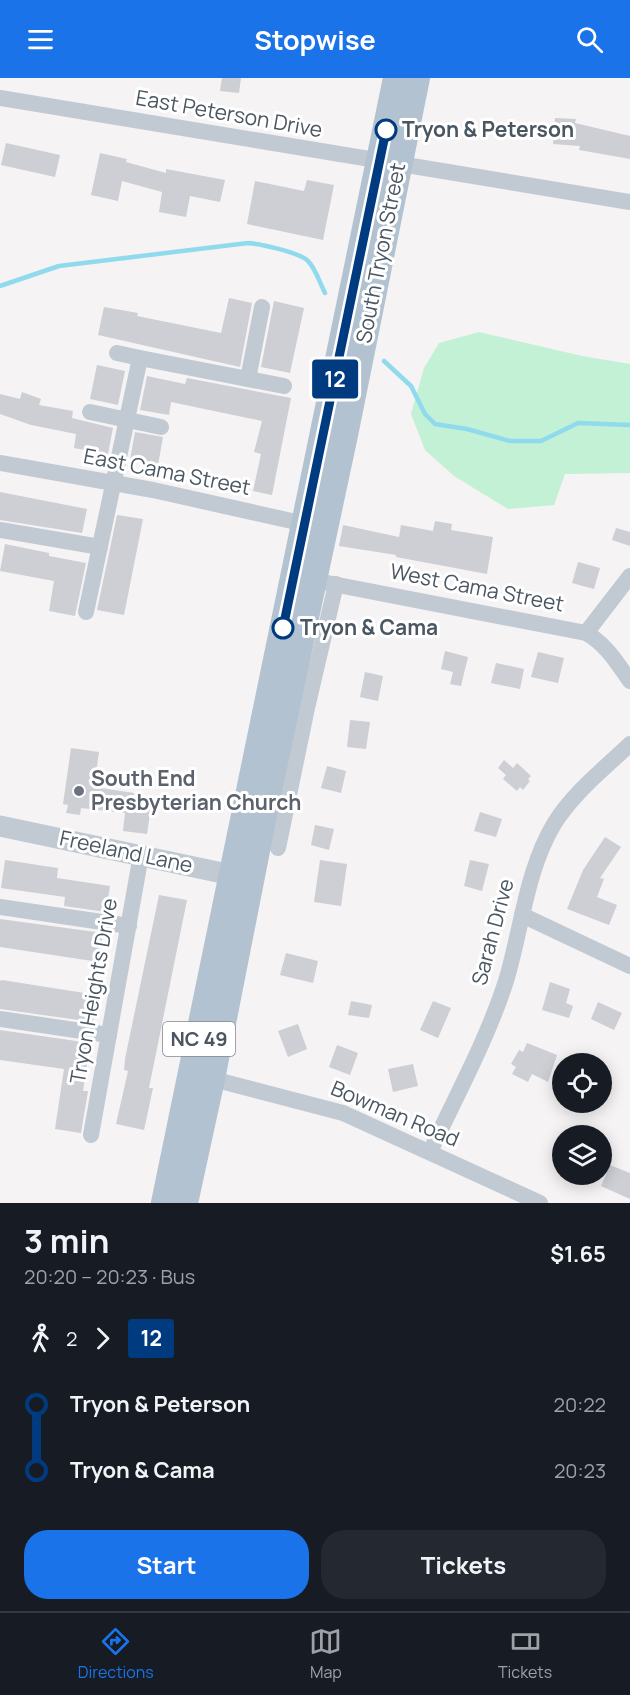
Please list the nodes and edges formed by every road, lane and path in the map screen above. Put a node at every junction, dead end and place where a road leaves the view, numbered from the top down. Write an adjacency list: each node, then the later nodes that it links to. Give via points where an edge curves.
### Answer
1 (396, 78): 4 (main road, South Tryon Street / NC 49)
2 (417, 78): 4 (main road, South Tryon Street / NC 49)
3 (0, 98): 4 (street, East Peterson Drive)
4 (389, 163): 5 (street, East Peterson Drive); 16 (main road, South Tryon Street / NC 49)
5 (630, 202)
6 (262, 307): 9 (street)
7 (117, 353): 8 (street)
8 (140, 358): 9 (street); 12 (street)
9 (248, 379): 10 (street)
10 (284, 386)
11 (90, 412): 12 (street)
12 (127, 420): 13 (street); 15 (street)
13 (161, 427)
14 (0, 463): 15 (street, East Cama Street)
15 (113, 483): 16 (street, East Cama Street); 18 (street)
16 (315, 526): 20 (main road, South Tryon Street / NC 49)
17 (0, 530): 18 (street)
18 (100, 547): 21 (street)
19 (630, 576): 22 (street)
20 (314, 580): 22 (street, West Cama Street); 26 (street, via 307,708); 28 (main road, South Tryon Street / NC 49)
21 (86, 612)
22 (586, 633): 23 (street, West Cama Street, via 607,649)
23 (630, 681)
24 (630, 744): 30 (street, Sarah Drive, via 569,802 554,824 540,853)
25 (0, 826): 27 (street, Freeland Lane)
26 (278, 848)
27 (141, 855): 28 (street, Freeland Lane); 31 (street, Tryon Heights Drive)
28 (242, 877): 35 (main road, South Tryon Street / NC 49)
29 (0, 907): 31 (street)
30 (522, 915): 32 (street); 37 (street, Sarah Drive, via 498,1001)
31 (129, 926): 34 (street, Tryon Heights Drive)
32 (630, 966)
33 (0, 1019): 34 (street)
34 (109, 1035): 36 (street, Tryon Heights Drive)
35 (202, 1076): 37 (street, Bowman Road, via 343,1113); 38 (main road, South Tryon Street / NC 49); 39 (main road, South Tryon Street / NC 49)
36 (91, 1135)
37 (430, 1152): 40 (street, Bowman Road)
38 (164, 1203)
39 (185, 1203)
40 (540, 1203)

